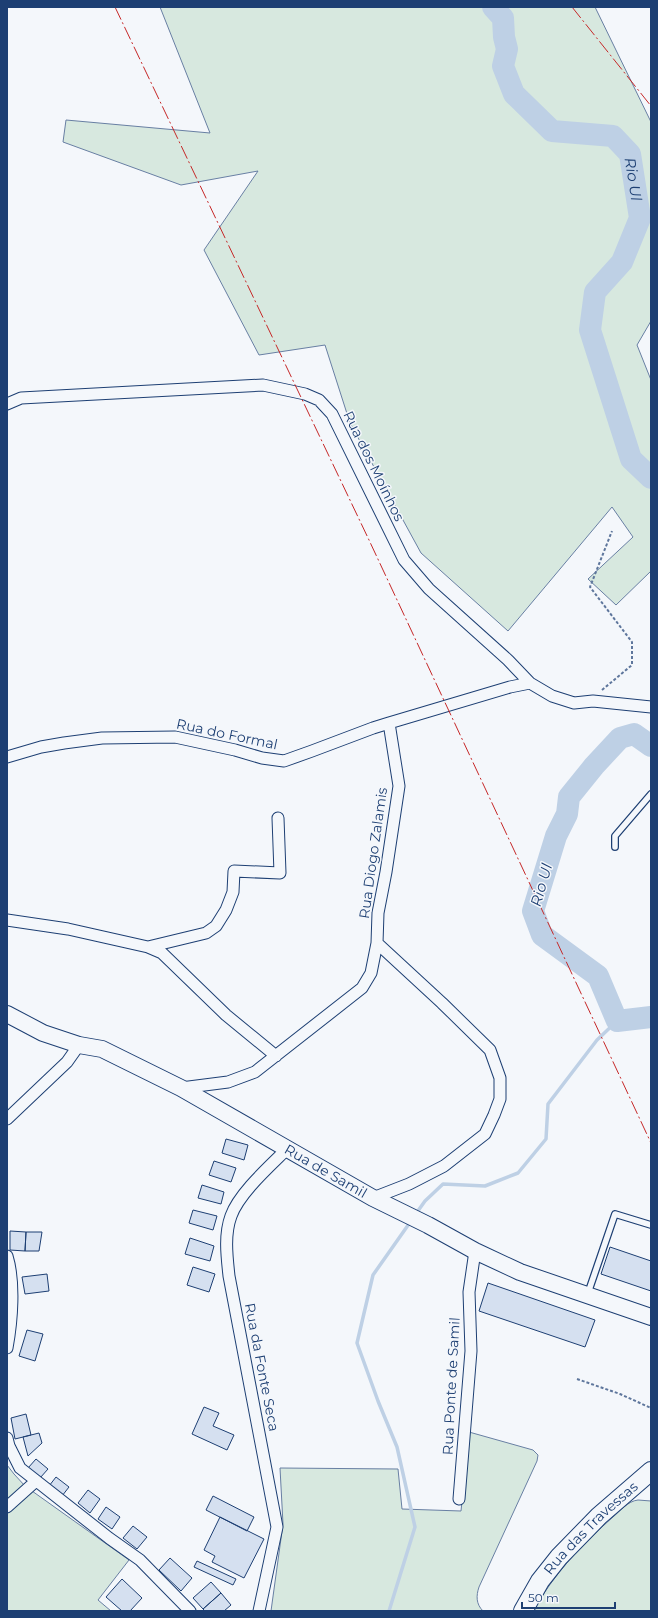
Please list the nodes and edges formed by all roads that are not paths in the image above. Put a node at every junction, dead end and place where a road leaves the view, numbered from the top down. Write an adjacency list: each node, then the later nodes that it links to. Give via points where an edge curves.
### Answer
1 (7, 404): 2 (street, Rua dos Moínhos, via 21,398 263,385 305,394 319,400 332,414 404,560 429,589)
2 (530, 683): 3 (street, Rua dos Moínhos, via 552,696 574,703 593,701); 4 (street)
3 (651, 707)
4 (389, 724): 5 (street, Rua do Formal, via 284,761 175,737 116,737 64,743); 10 (street, Rua Diogo Zalamis, via 399,786 378,913)
5 (7, 757)
6 (651, 794): 8 (lane, via 615,836)
7 (278, 818): 11 (street, via 280,873 234,870 234,892 216,926 206,933)
8 (615, 847)
9 (7, 920): 11 (street, via 68,929)
10 (377, 943): 14 (street, Rua Diogo Zalamis, via 371,973 362,988); 18 (street, via 490,1050 500,1078 500,1099 485,1134 444,1166 409,1184)
11 (148, 947): 14 (street, via 162,954 226,1015)
12 (7, 1014): 13 (street, Rua de Samil, via 43,1033)
13 (78, 1045): 15 (street, Rua de Samil, via 102,1049); 16 (street, via 67,1062)
14 (276, 1056): 15 (street, Rua Diogo Zalamis, via 255,1072 228,1082)
15 (181, 1088): 17 (street, Rua de Samil)
16 (7, 1119)
17 (288, 1148): 18 (street, Rua de Samil); 31 (street, Rua da Fonte Seca, via 245,1193 231,1215 226,1244 229,1276 278,1527)
18 (373, 1198): 20 (street, Rua de Samil)
19 (651, 1226): 22 (lane, via 615,1214)
20 (475, 1251): 22 (street, Rua de Samil, via 520,1272); 28 (street, Rua Ponte de Samil, via 469,1292 471,1351)
21 (7, 1256): 24 (street, via 12,1297)
22 (588, 1294): 23 (street, Rua de Samil)
23 (651, 1317)
24 (7, 1348)
25 (7, 1438): 27 (street, via 20,1468)
26 (651, 1471): 32 (main road, Rua das Travessas, via 599,1516 559,1557 540,1581)
27 (36, 1481): 29 (street); 30 (street, via 140,1560)
28 (459, 1499)
29 (7, 1507)
30 (190, 1611)
31 (259, 1611)
32 (524, 1611)

